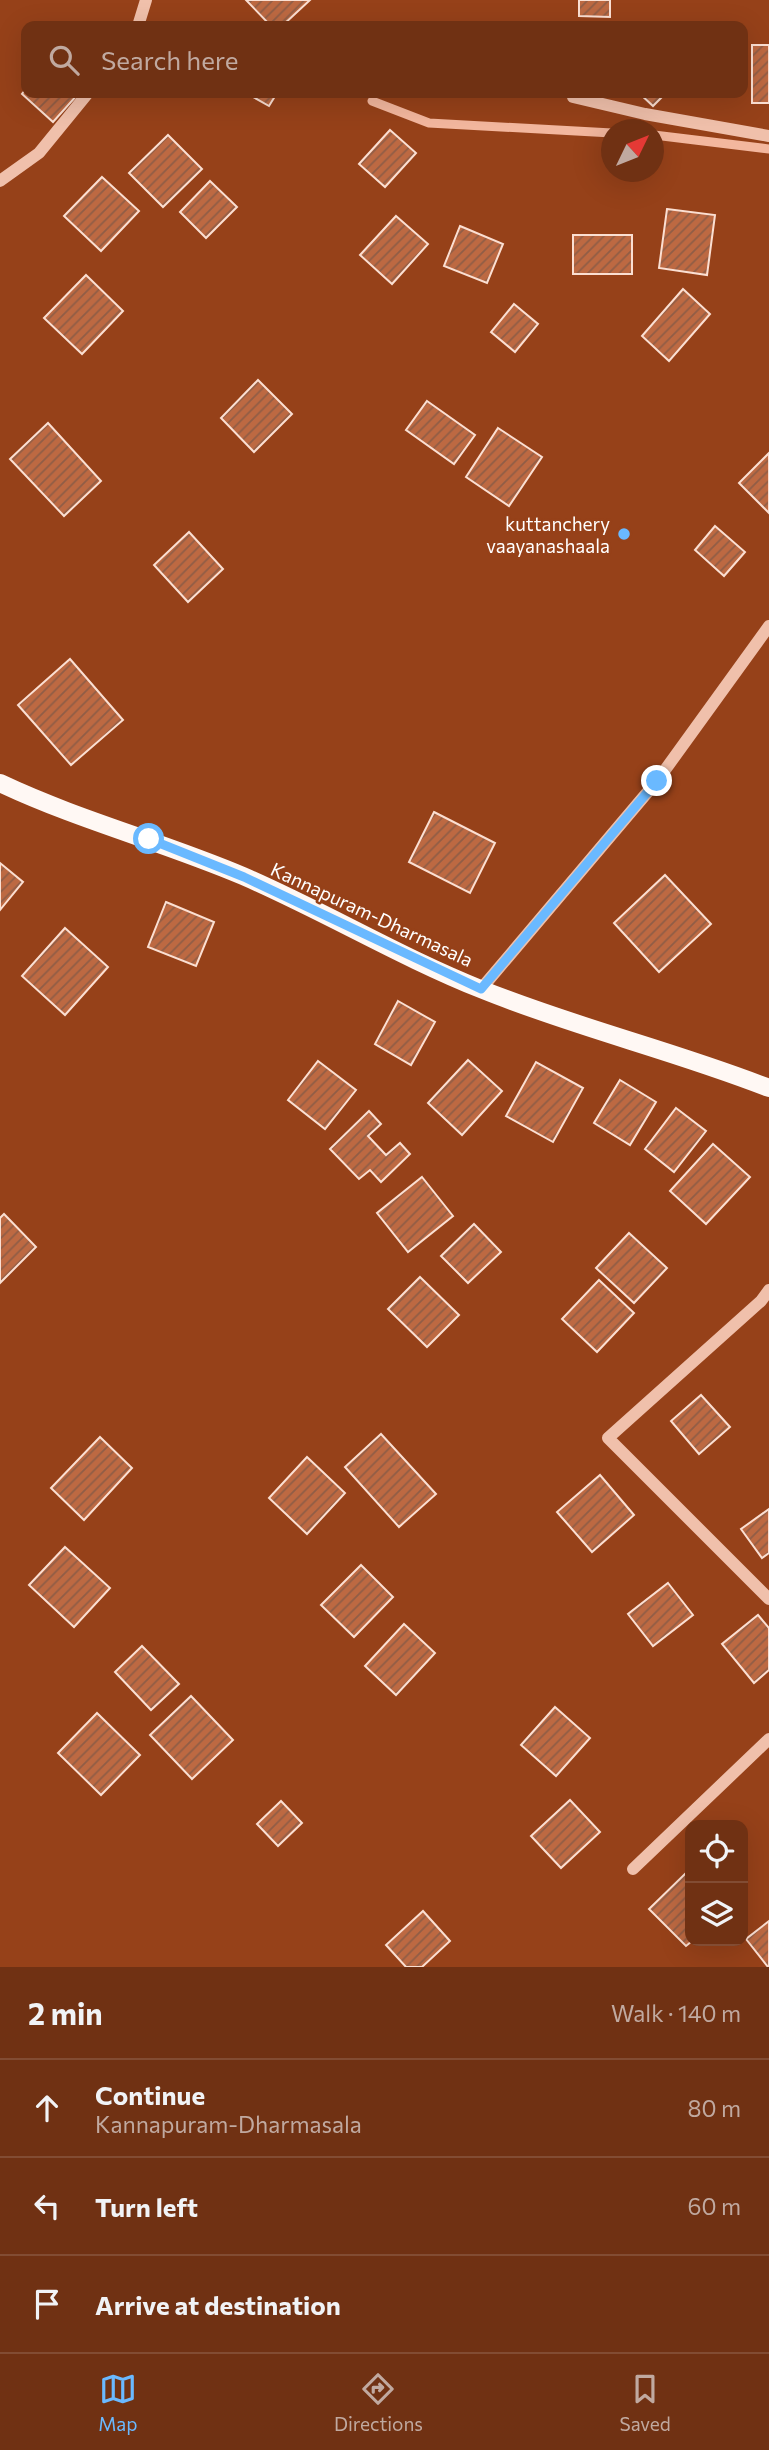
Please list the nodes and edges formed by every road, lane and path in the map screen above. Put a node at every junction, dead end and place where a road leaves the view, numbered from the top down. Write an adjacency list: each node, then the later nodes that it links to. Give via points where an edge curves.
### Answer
1 (146, 0): 2 (street)
2 (140, 21)
3 (84, 98): 6 (street, via 39,153)
4 (577, 98): 5 (street)
5 (769, 136)
6 (0, 181)
7 (769, 626): 9 (street, via 657,781)
8 (0, 783): 9 (main road, Kannapuram-Dharmasala, via 46,805 244,877)
9 (481, 989): 10 (main road, Kannapuram-Dharmasala, via 594,1032 710,1065)
10 (769, 1088)
11 (769, 1290): 12 (street, via 608,1438)
12 (769, 1600)
13 (769, 1739): 14 (street)
14 (633, 1868)

